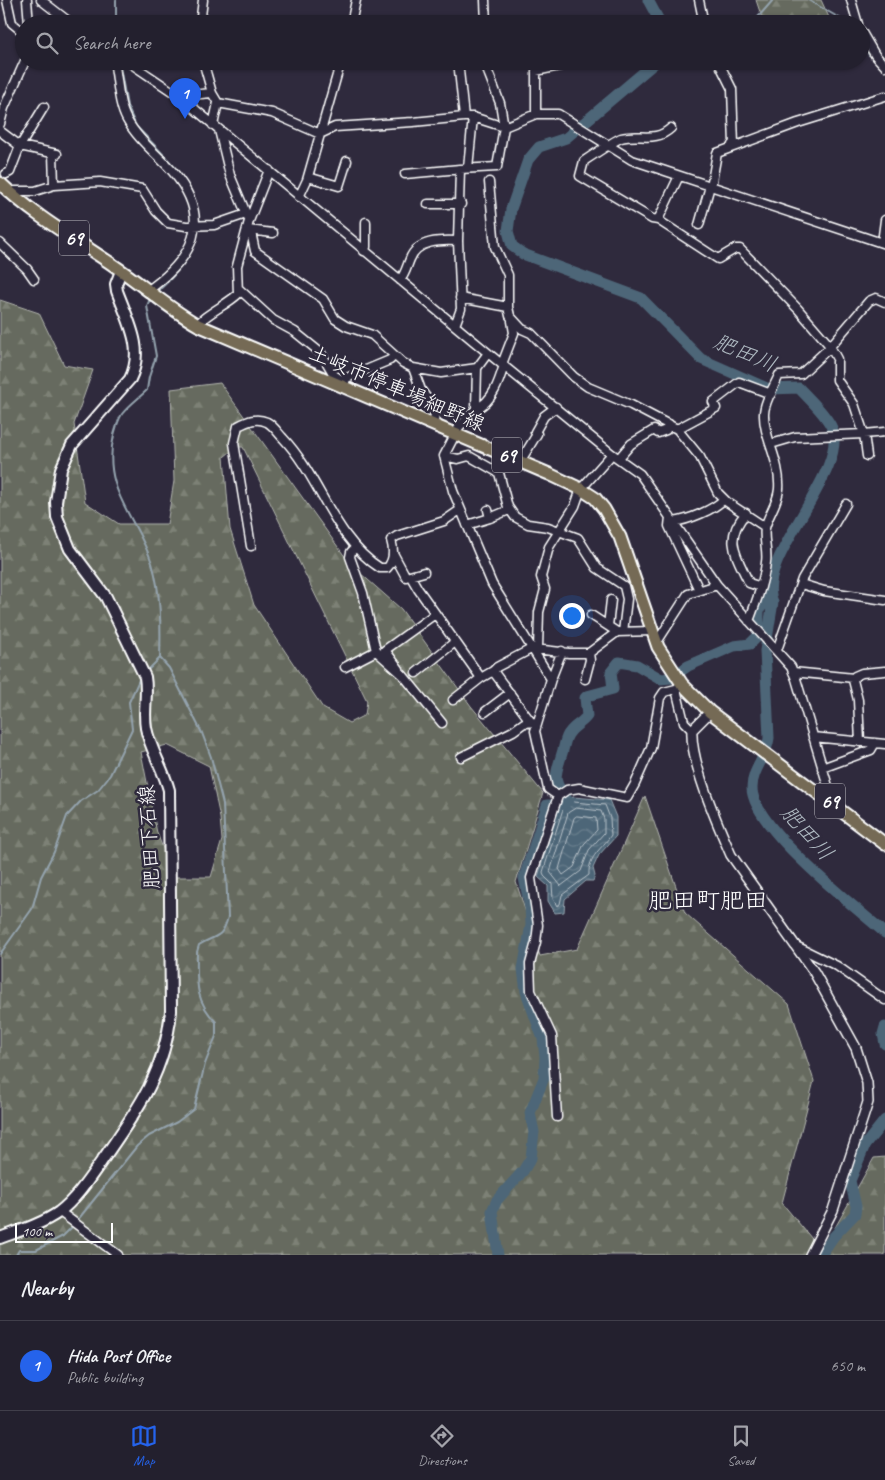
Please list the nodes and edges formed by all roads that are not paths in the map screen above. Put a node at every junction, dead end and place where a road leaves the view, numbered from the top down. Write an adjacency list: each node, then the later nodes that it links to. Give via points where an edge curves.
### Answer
1 (6, 0): 16 (street)
2 (27, 0): 9 (street)
3 (41, 0): 10 (street)
4 (203, 0): 11 (street)
5 (356, 0): 12 (street)
6 (484, 0): 13 (street)
7 (699, 0): 14 (street)
8 (850, 0): 15 (street)
9 (28, 15)
10 (60, 15)
11 (201, 15)
12 (353, 15)
13 (485, 15)
14 (702, 15)
15 (855, 15)
16 (15, 26)
17 (870, 46): 18 (street)
18 (885, 66)
19 (21, 70): 36 (street)
20 (116, 70): 62 (street, via 125,116 186,189)
21 (140, 70): 29 (street)
22 (206, 70): 28 (street)
23 (338, 70): 41 (street)
24 (459, 70): 34 (street)
25 (488, 70): 38 (street, via 500,103)
26 (541, 70): 33 (street, via 536,71)
27 (722, 70): 42 (street, via 733,95)
28 (212, 93): 29 (street); 31 (street)
29 (179, 96): 37 (street)
30 (885, 96): 42 (street)
31 (218, 104): 37 (street); 41 (street, via 272,113)
32 (44, 107): 43 (street)
33 (536, 114): 38 (street); 44 (street, via 558,114)
34 (464, 116): 35 (street); 41 (street, via 335,127)
35 (473, 117): 38 (street); 46 (street)
36 (0, 124)
37 (216, 127): 47 (street); 58 (street, via 230,175)
38 (504, 127): 46 (street, via 497,167)
39 (670, 128): 44 (street, via 656,138 621,138)
40 (0, 131): 43 (street)
41 (320, 134): 50 (street)
42 (732, 145): 54 (street, via 715,156)
43 (20, 146): 52 (street); 53 (street, via 55,153)
44 (608, 146): 49 (street, via 632,160); 59 (street, via 584,161 580,176)
45 (347, 161): 50 (street, via 340,186)
46 (464, 168): 48 (street); 57 (street)
47 (269, 170): 55 (street); 58 (street)
48 (405, 174)
49 (680, 176): 54 (street); 59 (street)
50 (308, 177): 55 (street)
51 (489, 182): 77 (street, via 496,247 508,275)
52 (5, 183): 53 (street, via 34,192); 70 (main road, 土岐市停車場細野線 / 69)
53 (54, 185): 62 (street, via 100,182 142,189 165,222)
54 (710, 186): 63 (street); 68 (street)
55 (299, 197): 69 (street)
56 (428, 204): 57 (street)
57 (461, 204): 66 (street)
58 (248, 217): 62 (street, via 214,225); 64 (street)
59 (658, 220): 81 (street, via 718,259 740,249)
60 (885, 220): 68 (street)
61 (366, 222): 69 (street)
62 (198, 225): 74 (street, via 181,261)
63 (699, 225)
64 (249, 231): 65 (street); 73 (street, via 237,266); 83 (street, via 254,251 319,296 335,319 372,335)
65 (273, 233)
66 (458, 241): 72 (street, via 421,246 411,256); 75 (street)
67 (0, 243): 71 (street)
68 (883, 244)
69 (364, 251): 72 (street)
70 (121, 271): 74 (main road, 土岐市停車場細野線 / 69); 169 (main road, 肥田下石線, via 117,291 137,347 135,369 72,446 61,469 57,518 70,549 106,597 145,677 149,740 169,790 171,1012 163,1056 140,1108 82,1188)
71 (34, 279)
72 (400, 280): 80 (street)
73 (239, 289): 79 (street, via 235,297 202,318); 87 (street, via 273,320 295,332 321,353 334,375)
74 (151, 294): 79 (main road, 土岐市停車場細野線 / 69)
75 (460, 298): 77 (street); 80 (street, via 461,309)
76 (885, 302): 81 (street, via 876,298 869,301)
77 (508, 307): 78 (street)
78 (512, 319): 84 (street, via 514,333); 93 (street, via 588,387)
79 (198, 325): 89 (main road, 土岐市停車場細野線 / 69)
80 (455, 325): 82 (street)
81 (830, 346): 88 (street, via 801,374 779,375); 97 (street, via 837,359 837,380 854,404)
82 (488, 353): 84 (street); 86 (street)
83 (394, 356): 85 (street); 87 (street)
84 (503, 364): 90 (street); 91 (street, via 495,390)
85 (413, 368): 86 (street, via 440,372); 92 (street, via 421,390 435,410)
86 (477, 368): 91 (street)
87 (342, 380): 89 (street, via 364,391)
88 (771, 394): 94 (street, via 739,382 713,402 716,408); 98 (street, via 764,414)
89 (366, 397): 92 (main road, 土岐市停車場細野線 / 69)
90 (556, 408): 100 (street); 102 (street, via 544,416 535,432 537,434)
91 (476, 409): 96 (street)
92 (434, 424): 96 (main road, 土岐市停車場細野線 / 69)
93 (669, 424): 94 (street); 100 (street, via 666,430 654,430)
94 (677, 429): 104 (street, via 700,457)
95 (885, 432): 97 (street)
96 (455, 433): 99 (street); 102 (main road, 土岐市停車場細野線 / 69)
97 (864, 434): 98 (street, via 795,437); 101 (street)
98 (771, 444): 113 (street, via 779,472 779,489)
99 (444, 456): 106 (street); 108 (street, via 458,459 469,456 499,473)
100 (615, 456): 103 (street); 111 (street, via 640,474)
101 (867, 456)
102 (517, 460): 103 (main road, 土岐市停車場細野線 / 69)
103 (581, 488): 114 (street, via 575,506); 130 (main road, 土岐市停車場細野線 / 69, via 595,498 613,523)
104 (724, 499): 109 (street); 111 (street, via 699,514)
105 (846, 504): 120 (street)
106 (460, 510): 112 (street); 117 (street, via 444,521 397,536 391,540)
107 (488, 510): 110 (street)
108 (509, 510): 110 (street); 114 (street, via 528,524)
109 (746, 513): 113 (street); 122 (street, via 736,525 734,550 749,583)
110 (490, 518): 112 (street)
111 (672, 519): 121 (street); 123 (street, via 669,526)
112 (467, 525): 134 (street, via 492,584)
113 (765, 527): 122 (street, via 766,562)
114 (558, 531): 131 (street, via 578,538 597,568 624,586 627,599); 134 (street, via 542,570 545,589)
115 (252, 546): 116 (street, via 234,443 238,426 248,420 261,420 269,423 291,447)
116 (355, 548): 117 (street, via 380,568 391,564); 136 (street, via 350,557 363,593)
117 (393, 553): 119 (street, via 406,577)
118 (424, 572): 119 (street)
119 (411, 577): 126 (street)
120 (801, 584): 125 (street, via 824,591); 135 (street)
121 (717, 585): 123 (street); 128 (street)
122 (761, 588): 128 (street)
123 (699, 590): 133 (street, via 685,597)
124 (611, 600): 129 (street)
125 (885, 600)
126 (435, 614): 132 (street); 144 (street, via 385,650)
127 (591, 614): 129 (street)
128 (749, 621): 135 (street)
129 (608, 626): 131 (street)
130 (653, 631): 131 (street); 133 (main road, 土岐市停車場細野線 / 69)
131 (620, 632): 138 (street)
132 (455, 642): 142 (street); 145 (street)
133 (657, 642): 149 (main road, 土岐市停車場細野線 / 69)
134 (535, 648): 137 (street); 140 (street); 147 (street)
135 (777, 650): 143 (street)
136 (376, 651): 139 (street); 144 (street)
137 (562, 651): 138 (street); 147 (street)
138 (589, 653): 148 (street)
139 (345, 667)
140 (494, 671): 145 (street); 150 (street)
141 (885, 671): 146 (street, via 862,673)
142 (416, 672)
143 (793, 672): 146 (street); 157 (street)
144 (401, 673): 155 (street)
145 (481, 678): 151 (street)
146 (854, 678): 158 (street)
147 (551, 679): 154 (street)
148 (585, 679)
149 (679, 687): 153 (main road, 土岐市停車場細野線 / 69); 156 (street, via 684,722); 163 (street, via 664,692 660,698 650,748 627,798 579,788)
150 (510, 693): 152 (street); 154 (street)
151 (453, 700)
152 (485, 712)
153 (710, 712): 156 (street); 164 (main road, 土岐市停車場細野線 / 69)
154 (533, 722): 161 (street, via 520,725); 163 (street, via 548,789)
155 (442, 724)
156 (692, 730): 166 (street, via 698,766 731,855)
157 (813, 737): 158 (street); 162 (street)
158 (860, 742): 159 (street)
159 (875, 743): 160 (street); 162 (street, via 871,750)
160 (885, 744)
161 (461, 757)
162 (822, 768): 164 (street)
163 (558, 796): 168 (street, via 531,878 538,925 530,964 531,990 552,1036)
164 (833, 804): 165 (main road, 土岐市停車場細野線 / 69)
165 (885, 844)
166 (796, 946): 167 (street, via 837,966); 172 (street, via 856,1048 867,1082 868,1102 833,1210)
167 (885, 1000)
168 (557, 1117)
169 (60, 1212): 170 (main road, 肥田下石線); 171 (street)
170 (0, 1238)
171 (118, 1255)
172 (810, 1255)

